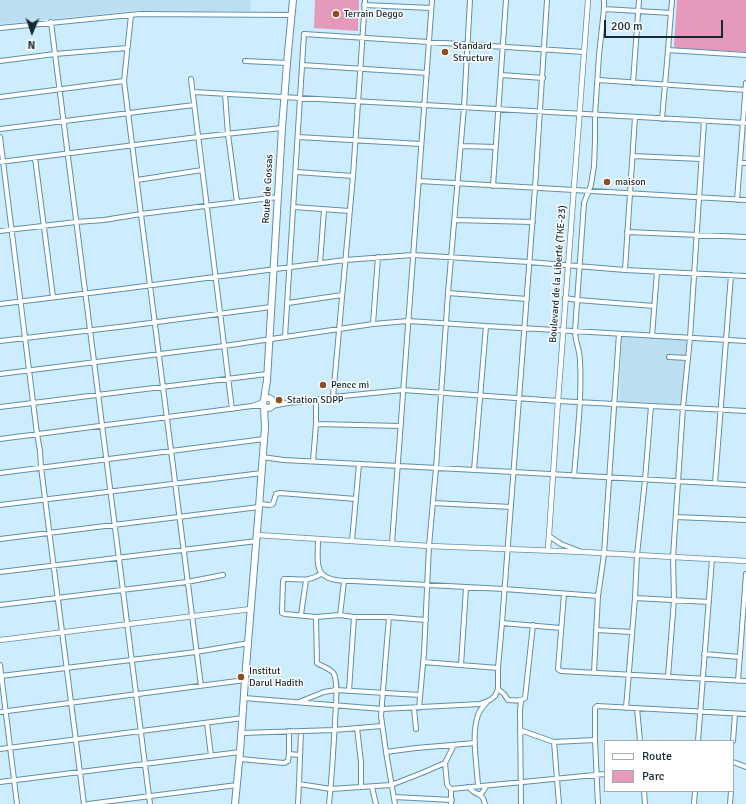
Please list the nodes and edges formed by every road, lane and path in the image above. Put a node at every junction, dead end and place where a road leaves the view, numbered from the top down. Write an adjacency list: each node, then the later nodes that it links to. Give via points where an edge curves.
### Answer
1 (293, 0): 17 (main road, Route de Gossas)
2 (365, 0): 11 (street)
3 (432, 0): 12 (street)
4 (470, 0): 22 (street)
5 (506, 0): 23 (street)
6 (547, 0): 25 (street)
7 (588, 0): 27 (street, Boulevard de la Liberté (TKE-23))
8 (604, 0): 13 (street)
9 (639, 0): 14 (street)
10 (672, 0): 15 (street)
11 (364, 5): 12 (street); 20 (street)
12 (431, 8): 21 (street)
13 (604, 8): 14 (street); 39 (street)
14 (638, 11): 15 (street); 41 (street)
15 (671, 13): 26 (street)
16 (131, 15): 17 (street); 18 (street); 24 (street)
17 (292, 15): 32 (main road, Route de Gossas)
18 (51, 22): 19 (street); 28 (street)
19 (0, 28)
20 (362, 38): 21 (street); 33 (street, via 304,34); 34 (street)
21 (429, 42): 22 (street); 35 (street)
22 (467, 44): 23 (street); 54 (street)
23 (503, 47): 25 (street); 36 (street)
24 (127, 48): 28 (street); 40 (street)
25 (544, 50): 27 (street); 37 (street)
26 (668, 50): 29 (street); 43 (street)
27 (584, 52): 58 (street, Boulevard de la Liberté (TKE-23))
28 (55, 54): 30 (street); 44 (street)
29 (746, 55)
30 (0, 61)
31 (245, 61): 32 (street)
32 (287, 63): 49 (main road, Route de Gossas)
33 (302, 65): 34 (street); 50 (street)
34 (360, 69): 35 (street); 51 (street)
35 (426, 73): 53 (street)
36 (501, 75): 37 (street); 55 (street)
37 (543, 78): 56 (street)
38 (191, 79): 46 (street)
39 (598, 80): 41 (street); 59 (street)
40 (124, 81): 44 (street); 57 (street)
41 (633, 83): 43 (street)
42 (746, 83): 45 (street)
43 (665, 85): 45 (street); 61 (street)
44 (59, 89): 48 (street); 62 (street)
45 (746, 90): 64 (street)
46 (193, 92): 47 (street); 52 (street)
47 (225, 94): 49 (street); 67 (street)
48 (0, 97)
49 (284, 97): 50 (street); 65 (main road, Route de Gossas)
50 (300, 98): 51 (street); 70 (street)
51 (358, 101): 53 (street); 71 (street)
52 (194, 105): 57 (street); 69 (street)
53 (424, 105): 54 (street); 72 (street)
54 (464, 107): 55 (street); 74 (street)
55 (498, 109): 56 (street); 75 (street)
56 (541, 112): 58 (street); 90 (street)
57 (128, 113): 62 (street); 73 (street)
58 (579, 114): 59 (street); 91 (street, Boulevard de la Liberté (TKE-23))
59 (595, 115): 60 (street); 92 (street, via 594,166)
60 (635, 117): 61 (street); 77 (street)
61 (662, 119): 63 (street)
62 (63, 121): 66 (street); 76 (street)
63 (704, 121): 64 (street); 79 (street)
64 (744, 123): 81 (street)
65 (282, 128): 67 (street); 94 (main road, Route de Gossas)
66 (0, 130)
67 (228, 134): 69 (street); 98 (street)
68 (0, 137): 80 (street)
69 (198, 137): 73 (street); 83 (street)
70 (298, 137): 71 (street); 84 (street)
71 (356, 140): 72 (street); 85 (street)
72 (421, 144): 87 (street)
73 (132, 146): 76 (street); 86 (street)
74 (461, 146): 75 (street); 88 (street)
75 (496, 147): 89 (street)
76 (67, 153): 78 (street); 105 (street)
77 (633, 156): 79 (street); 93 (street)
78 (35, 158): 80 (street); 107 (street)
79 (702, 159): 95 (street)
80 (2, 162): 108 (street)
81 (740, 163): 82 (street); 96 (street)
82 (746, 163)
83 (202, 170): 86 (street); 99 (street)
84 (296, 172): 85 (street); 100 (street)
85 (353, 176): 102 (street)
86 (137, 180): 103 (street)
87 (418, 181): 88 (street); 113 (street)
88 (458, 184): 89 (street); 104 (street)
89 (493, 186): 90 (street)
90 (536, 188): 91 (street); 106 (street)
91 (573, 190): 92 (street); 119 (street, Boulevard de la Liberté (TKE-23))
92 (589, 191): 93 (street); 120 (street, via 584,203)
93 (630, 193): 95 (street); 110 (street)
94 (278, 197): 98 (street); 122 (main road, Route de Gossas)
95 (699, 197): 96 (street); 111 (street)
96 (737, 200): 97 (street)
97 (746, 200)
98 (237, 202): 99 (street)
99 (207, 206): 103 (street); 128 (street)
100 (294, 207): 101 (street); 121 (street)
101 (324, 210): 102 (street); 118 (street)
102 (349, 211): 116 (street)
103 (141, 214): 105 (street); 129 (street)
104 (454, 220): 106 (street); 115 (street)
105 (76, 222): 107 (street); 130 (street)
106 (533, 222): 117 (street)
107 (44, 226): 108 (street); 133 (street)
108 (12, 230): 109 (street); 137 (street)
109 (0, 232)
110 (627, 232): 111 (street); 123 (street)
111 (697, 235): 112 (street); 125 (street)
112 (746, 238)
113 (413, 255): 114 (street); 115 (street); 143 (street)
114 (378, 257): 116 (street); 146 (street)
115 (452, 257): 117 (street); 131 (street)
116 (345, 260): 118 (street); 132 (street)
117 (530, 262): 119 (street); 135 (street)
118 (320, 263): 121 (street)
119 (568, 265): 120 (street); 134 (street, Boulevard de la Liberté (TKE-23))
120 (580, 266): 123 (street); 136 (street)
121 (290, 267): 122 (street); 138 (street)
122 (273, 269): 128 (street); 141 (main road, Route de Gossas)
123 (625, 270): 124 (street)
124 (657, 272): 125 (street); 140 (street)
125 (694, 274): 126 (street); 157 (street)
126 (731, 275): 127 (street); 159 (street)
127 (746, 276)
128 (216, 277): 129 (street); 142 (street)
129 (150, 285): 130 (street); 144 (street)
130 (85, 293): 133 (street); 150 (street)
131 (448, 293): 135 (street); 145 (street)
132 (342, 295): 138 (street); 149 (street)
133 (53, 297): 137 (street)
134 (565, 298): 136 (street); 151 (street, Boulevard de la Liberté (TKE-23))
135 (527, 299): 148 (street)
136 (577, 300): 140 (street); 152 (street)
137 (20, 301): 139 (street); 156 (street)
138 (288, 303): 155 (street)
139 (0, 304)
140 (654, 306): 154 (street)
141 (271, 307): 142 (street); 158 (main road, Route de Gossas)
142 (220, 314): 144 (street); 162 (street)
143 (408, 321): 145 (street); 146 (street); 172 (street)
144 (155, 322): 150 (street); 163 (street)
145 (446, 323): 147 (street); 173 (street)
146 (373, 324): 149 (street)
147 (486, 326): 148 (street); 175 (street)
148 (524, 328): 151 (street); 177 (street)
149 (339, 329): 155 (street); 176 (street)
150 (90, 330): 156 (street); 166 (street)
151 (563, 331): 152 (street); 179 (street, Boulevard de la Liberté (TKE-23))
152 (575, 331): 153 (street); 180 (street, via 580,355)
153 (619, 334): 154 (street); 183 (street)
154 (652, 336): 157 (street)
155 (286, 337): 158 (street)
156 (25, 338): 160 (street); 167 (street)
157 (690, 338): 159 (street); 165 (street)
158 (269, 340): 162 (street); 169 (main road, Route de Gossas)
159 (726, 340): 161 (street); 188 (street)
160 (0, 341)
161 (746, 341)
162 (224, 346): 163 (street); 170 (street)
163 (159, 354): 166 (street); 171 (street)
164 (669, 357): 165 (street)
165 (688, 358): 186 (street)
166 (94, 362): 167 (street); 174 (street)
167 (29, 370): 168 (street); 181 (street)
168 (0, 374)
169 (267, 377): 170 (street); 182 (main road, Route de Gossas)
170 (228, 378): 171 (street); 187 (street)
171 (163, 387): 174 (street); 190 (street)
172 (403, 390): 173 (street); 176 (street); 193 (street)
173 (441, 393): 175 (street); 204 (street)
174 (98, 395): 181 (street); 192 (street)
175 (480, 395): 177 (street); 205 (street)
176 (333, 397): 178 (street)
177 (519, 398): 179 (street); 206 (street)
178 (316, 400): 182 (street); 191 (street)
179 (558, 401): 180 (street); 209 (street, Boulevard de la Liberté (TKE-23))
180 (580, 402): 183 (street); 210 (street)
181 (33, 403): 185 (street); 194 (street)
182 (268, 404): 187 (street); 196 (main road, Route de Gossas)
183 (614, 404): 184 (street); 211 (street)
184 (651, 406): 186 (street); 212 (street)
185 (0, 407)
186 (683, 407): 188 (street); 213 (street)
187 (232, 409): 190 (street)
188 (720, 409): 189 (street); 214 (street)
189 (746, 411)
190 (167, 417): 192 (street); 197 (street)
191 (316, 424): 193 (street); 200 (street)
192 (102, 426): 194 (street); 199 (street)
193 (401, 426): 202 (street)
194 (37, 434): 195 (street); 203 (street)
195 (0, 439)
196 (264, 439): 197 (street); 198 (main road, Route de Gossas)
197 (171, 451): 199 (street); 215 (street)
198 (262, 457): 200 (street); 208 (main road, Route de Gossas)
199 (106, 459): 203 (street); 217 (street)
200 (313, 461): 201 (street)
201 (359, 464): 202 (street); 218 (street)
202 (398, 466): 204 (street); 234 (street)
203 (41, 467): 207 (street); 219 (street)
204 (436, 468): 205 (street); 220 (street)
205 (474, 470): 206 (street)
206 (514, 472): 209 (street); 223 (street)
207 (0, 473)
208 (262, 473): 215 (street); 222 (main road, Route de Gossas)
209 (553, 474): 210 (street); 229 (street, Boulevard de la Liberté (TKE-23))
210 (574, 476): 211 (street)
211 (610, 478): 212 (street); 240 (street)
212 (645, 480): 213 (street); 241 (street)
213 (679, 481): 214 (street); 225 (street)
214 (715, 483): 216 (street)
215 (175, 484): 217 (street); 224 (street)
216 (746, 485)
217 (110, 492): 219 (street); 227 (street)
218 (356, 499): 222 (street, via 280,493 276,494 273,504); 233 (street)
219 (45, 500): 221 (street); 228 (street)
220 (433, 503): 223 (street); 235 (street)
221 (0, 505)
222 (260, 505): 224 (street); 230 (main road, Route de Gossas)
223 (511, 507): 236 (street)
224 (179, 516): 227 (street); 237 (street)
225 (676, 517): 226 (street); 242 (street)
226 (746, 520)
227 (114, 525): 228 (street); 243 (street)
228 (50, 533): 231 (street); 246 (street)
229 (549, 536): 238 (street, Boulevard de la Liberté (TKE-23)); 239 (street, via 561,544)
230 (257, 538): 232 (street); 237 (street); 266 (main road, Route de Gossas)
231 (0, 539)
232 (318, 539): 233 (street); 248 (street, via 318,568)
233 (352, 541): 234 (street)
234 (392, 543): 235 (street)
235 (430, 546): 236 (street); 254 (street)
236 (508, 549): 238 (street); 256 (street)
237 (183, 550): 243 (street); 253 (street)
238 (548, 550): 239 (street)
239 (584, 552): 240 (street)
240 (604, 554): 241 (street); 259 (street)
241 (637, 555): 242 (street); 261 (street)
242 (673, 557): 244 (street); 262 (street)
243 (118, 558): 246 (street); 257 (street)
244 (712, 559): 245 (street); 263 (street)
245 (746, 561)
246 (54, 566): 247 (street); 260 (street)
247 (0, 572)
248 (321, 574): 251 (street); 252 (street, via 326,578)
249 (746, 574): 264 (street)
250 (223, 575): 253 (street)
251 (306, 580): 267 (street); 267 (street, via 283,581 282,613)
252 (344, 581): 254 (street); 268 (street)
253 (188, 582): 257 (street); 269 (street)
254 (427, 585): 255 (street); 273 (street)
255 (466, 588): 256 (street); 290 (street)
256 (504, 589): 258 (street); 274 (street)
257 (122, 590): 260 (street); 275 (street)
258 (564, 594): 259 (street); 277 (street)
259 (598, 596): 278 (street)
260 (58, 598): 265 (street); 279 (street)
261 (635, 598): 262 (street); 280 (street)
262 (674, 600): 263 (street); 296 (street)
263 (709, 602): 285 (street)
264 (745, 604): 282 (street)
265 (0, 605)
266 (251, 609): 269 (street); 283 (main road, Route de Gossas)
267 (301, 615): 270 (street)
268 (340, 615): 270 (street); 271 (street)
269 (192, 616): 275 (street); 284 (street)
270 (316, 617): 303 (street, via 317,663 333,672)
271 (354, 617): 272 (street); 304 (street)
272 (389, 617): 273 (street); 305 (street)
273 (426, 620): 288 (street)
274 (502, 623): 276 (street); 292 (street)
275 (127, 624): 279 (street); 287 (street)
276 (532, 625): 277 (street); 309 (street, via 527,688 525,698)
277 (562, 628): 293 (street, via 559,670)
278 (596, 630): 280 (street); 293 (street)
279 (62, 632): 281 (street); 291 (street)
280 (632, 632): 294 (street)
281 (0, 640)
282 (744, 640): 286 (street)
283 (249, 643): 284 (street); 298 (main road, Route de Gossas)
284 (196, 652): 287 (street); 301 (street)
285 (704, 654): 286 (street); 297 (street)
286 (740, 657): 299 (street)
287 (131, 660): 291 (street); 306 (street)
288 (423, 662): 290 (street); 307 (street)
289 (0, 665): 295 (street)
290 (461, 665): 292 (street)
291 (67, 668): 295 (street); 311 (street)
292 (498, 668): 302 (street)
293 (594, 672): 294 (street)
294 (629, 675): 296 (street); 316 (street)
295 (1, 676): 319 (street)
296 (668, 677): 297 (street)
297 (702, 678): 299 (street); 321 (street)
298 (245, 680): 301 (street); 308 (main road, Route de Gossas)
299 (738, 681): 300 (street)
300 (746, 681)
301 (201, 686): 306 (street)
302 (498, 689): 309 (street, via 508,700); 310 (street, via 495,696)
303 (336, 690): 304 (street); 312 (street); 313 (street)
304 (349, 691): 305 (street)
305 (383, 693): 307 (street); 318 (street)
306 (136, 694): 311 (street); 331 (street)
307 (420, 695): 315 (street)
308 (244, 698): 312 (street); 324 (main road, Route de Gossas)
309 (521, 701): 330 (street)
310 (487, 702): 315 (street); 341 (street, via 478,715)
311 (71, 703): 319 (street); 335 (street)
312 (296, 703): 313 (street)
313 (336, 706): 318 (street); 329 (street)
314 (414, 708): 315 (street); 318 (street); 328 (street)
315 (419, 708)
316 (626, 708): 317 (street); 336 (street, via 595,708)
317 (637, 708): 321 (street); 337 (street)
318 (382, 709): 326 (street)
319 (6, 711): 320 (street); 343 (street)
320 (0, 712)
321 (699, 712): 322 (street); 338 (street)
322 (735, 714): 323 (street); 339 (street)
323 (746, 714)
324 (243, 718): 325 (street); 334 (main road, Route de Gossas)
325 (206, 724): 331 (street); 348 (street)
326 (382, 726): 327 (street); 345 (street)
327 (357, 728): 329 (street); 366 (street, via 361,762)
328 (416, 728)
329 (334, 730): 333 (street); 369 (street)
330 (520, 730): 340 (street); 360 (street)
331 (140, 731): 335 (street); 352 (street)
332 (289, 731): 333 (street); 334 (street); 346 (street)
333 (301, 731): 347 (street)
334 (242, 733): 349 (main road, Route de Gossas)
335 (76, 739): 343 (street); 354 (street)
336 (595, 740): 340 (street); 356 (street)
337 (640, 740)
338 (698, 740)
339 (733, 740)
340 (554, 742): 357 (street)
341 (475, 743): 342 (street); 364 (street)
342 (454, 745): 345 (street); 351 (street)
343 (10, 748): 344 (street); 358 (street)
344 (0, 749)
345 (386, 752): 363 (street)
346 (289, 754): 347 (street); 349 (street, via 288,761 284,763)
347 (300, 755): 361 (street)
348 (212, 756): 349 (street); 352 (street)
349 (240, 756): 362 (main road, Route de Gossas)
350 (734, 762): 353 (street)
351 (445, 763): 363 (street); 370 (street, via 447,784)
352 (145, 764): 354 (street); 375 (street)
353 (746, 767)
354 (80, 772): 358 (street); 379 (street)
355 (604, 774): 356 (street)
356 (596, 775): 357 (street); 390 (street)
357 (558, 779): 360 (street); 389 (street)
358 (14, 780): 359 (street); 378 (street)
359 (0, 782)
360 (522, 783): 365 (street); 388 (street)
361 (299, 784): 369 (street); 383 (street)
362 (237, 785): 375 (street); 382 (main road, Route de Gossas)
363 (391, 785): 367 (street); 376 (street)
364 (478, 786): 365 (street); 368 (street)
365 (486, 786): 374 (street)
366 (360, 787): 367 (street); 369 (street)
367 (372, 787): 385 (street)
368 (468, 787): 370 (street); 374 (street)
369 (331, 789): 384 (street)
370 (451, 789): 377 (street)
371 (644, 792): 391 (street)
372 (694, 792): 392 (street)
373 (731, 792): 393 (street)
374 (480, 795): 387 (street)
375 (149, 796): 380 (street); 381 (street)
376 (394, 797): 377 (street); 386 (street)
377 (451, 802)
378 (18, 804)
379 (84, 804)
380 (88, 804)
381 (150, 804)
382 (235, 804)
383 (298, 804)
384 (329, 804)
385 (376, 804)
386 (395, 804)
387 (484, 804)
388 (521, 804)
389 (559, 804)
390 (598, 804)
391 (645, 804)
392 (694, 804)
393 (730, 804)

